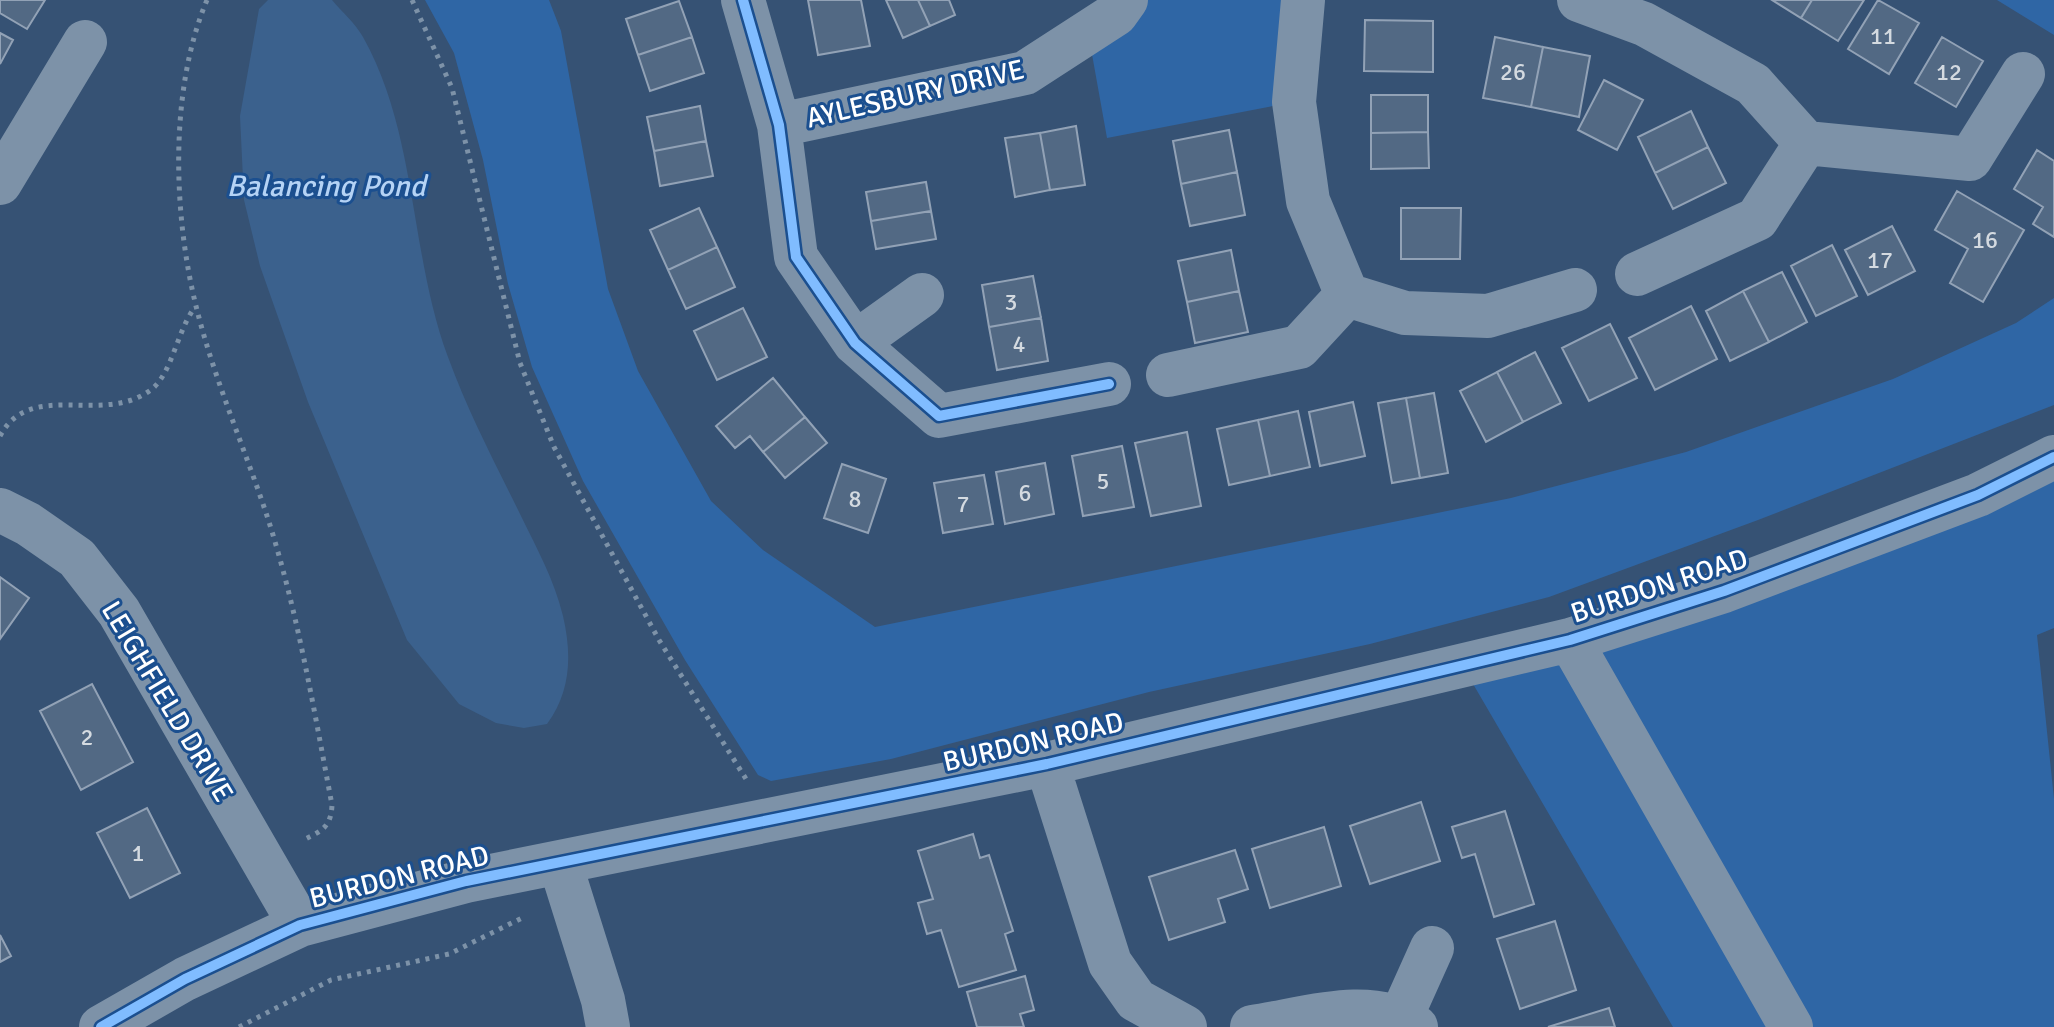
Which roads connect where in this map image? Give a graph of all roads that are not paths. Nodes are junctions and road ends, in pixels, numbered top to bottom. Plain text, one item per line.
1 (743, 0) edge
2 (1126, 0) edge
3 (1303, 0) edge
4 (1579, 0) edge
5 (85, 42) dead end
6 (2023, 74) dead end
7 (779, 125) junction
8 (1806, 143) junction
9 (0, 183) edge
10 (1637, 274) dead end
11 (1575, 290) dead end
12 (922, 295) dead end
13 (1347, 295) junction
14 (855, 343) junction
15 (1168, 375) dead end
16 (1109, 384) dead end
17 (2054, 457) edge
18 (0, 510) edge
19 (1570, 640) junction
20 (1047, 764) junction
21 (565, 879) junction
22 (300, 925) junction
23 (1432, 948) dead end
24 (1408, 1022) edge
25 (101, 1027) edge
26 (608, 1027) edge
27 (1185, 1027) edge
28 (1252, 1027) edge
29 (1791, 1027) edge

1 - 7 street
2 - 7 street, AYLESBURY DRIVE
3 - 13 street
4 - 8 street
5 - 9 street
6 - 8 street
7 - 14 street
8 - 10 street
11 - 13 street
12 - 14 street
13 - 15 street
14 - 16 street
17 - 19 street, BURDON ROAD
18 - 22 street, LEIGHFIELD DRIVE
19 - 20 street, BURDON ROAD
19 - 29 street
20 - 21 street, BURDON ROAD
20 - 27 street
21 - 22 street, BURDON ROAD
21 - 26 street
22 - 25 street, BURDON ROAD
23 - 24 street
24 - 28 street

